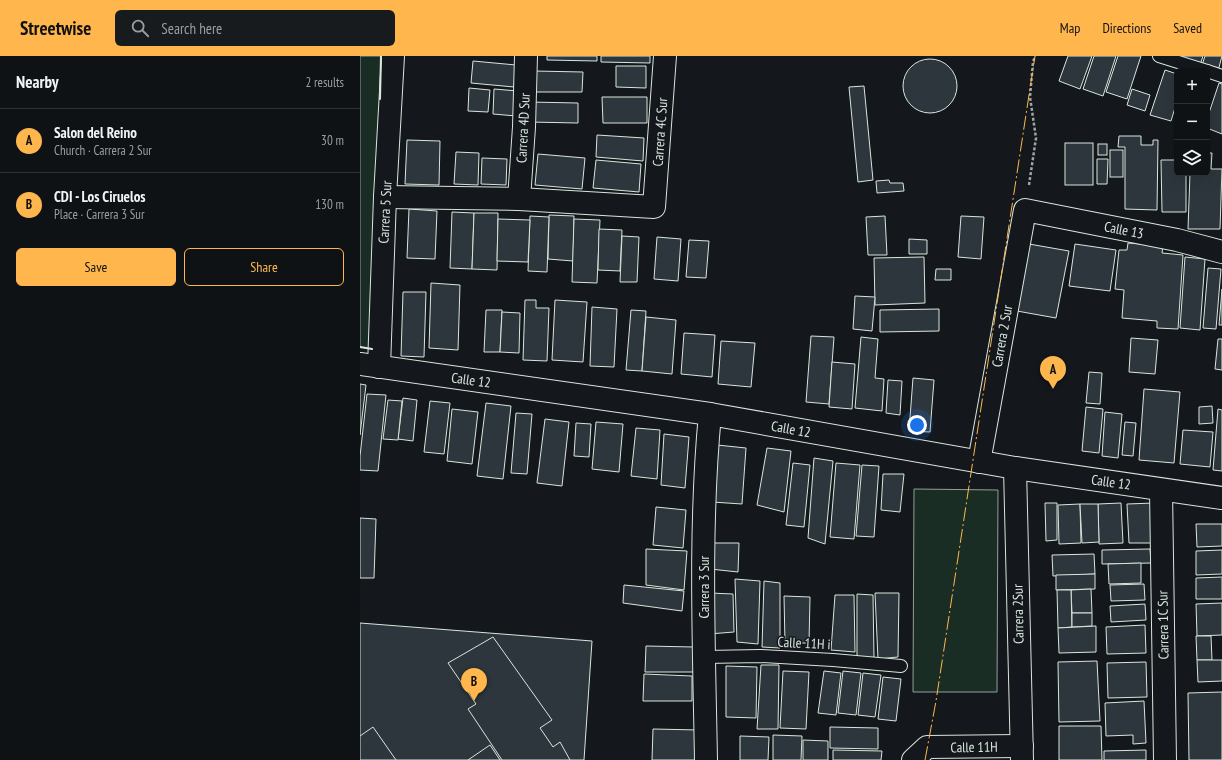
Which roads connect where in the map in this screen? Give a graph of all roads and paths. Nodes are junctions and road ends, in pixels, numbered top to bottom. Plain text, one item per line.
1 (393, 56) edge
2 (526, 56) edge
3 (665, 56) edge
4 (1035, 56) edge
5 (1159, 56) edge
6 (1197, 68) edge
7 (1210, 72) edge
8 (1222, 76) edge
9 (385, 197) junction
10 (519, 199) junction
11 (1025, 210) junction
12 (1222, 252) edge
13 (369, 366) edge
14 (710, 414) junction
15 (979, 462) junction
16 (1014, 468) junction
17 (1161, 490) junction
18 (1222, 498) edge
19 (704, 658) junction
20 (901, 666) dead end
21 (1022, 753) edge
22 (920, 754) edge
23 (706, 760) edge
24 (1165, 760) edge

1 - 9 street, Carrera 5 Sur
2 - 10 street, Carrera 4D Sur
3 - 10 street, Carrera 4C Sur
4 - 11 path
5 - 6 lane
7 - 8 lane
9 - 10 street
9 - 13 street, Carrera 5 Sur
11 - 12 street, Calle 13
11 - 15 street, Carrera 2 Sur
13 - 14 street, Calle 12
14 - 15 street, Calle 12
14 - 19 street, Carrera 3 Sur
15 - 16 street, Calle 12
16 - 17 street, Calle 12
16 - 21 street, Carrera 2Sur
17 - 18 street, Calle 12
17 - 24 street, Carrera 1C Sur
19 - 20 lane, Calle 11H i
19 - 23 street, Carrera 3 Sur
21 - 22 street, Calle 11H

